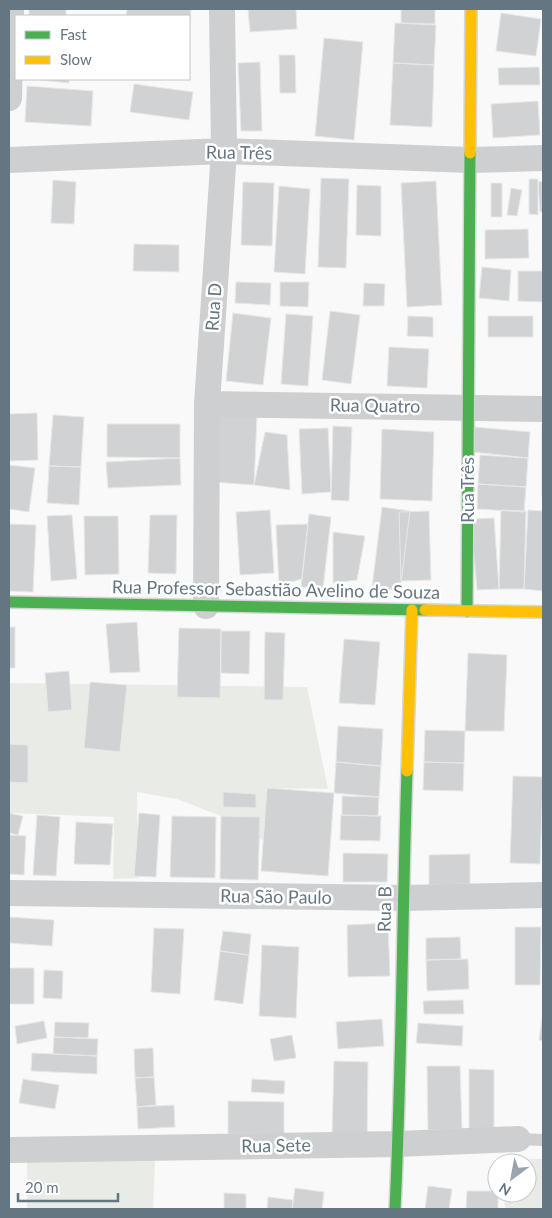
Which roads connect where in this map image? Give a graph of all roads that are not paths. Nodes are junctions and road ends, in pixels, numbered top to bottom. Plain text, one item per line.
1 (10, 9) edge
2 (222, 9) edge
3 (471, 9) edge
4 (9, 98) edge
5 (224, 151) junction
6 (543, 158) edge
7 (9, 160) edge
8 (470, 160) junction
9 (207, 404) junction
10 (469, 408) junction
11 (543, 409) edge
12 (9, 602) edge
13 (206, 606) junction
14 (412, 610) junction
15 (467, 611) junction
16 (543, 612) edge
17 (9, 893) edge
18 (543, 895) edge
19 (403, 898) junction
20 (518, 1139) joint
21 (543, 1140) edge
22 (398, 1144) junction
23 (9, 1150) edge
24 (395, 1209) edge

1 - 4 street
2 - 5 street, Rua D
3 - 8 street, Rua Três
5 - 7 street, Rua Três
5 - 8 street, Rua Três
5 - 9 street, Rua D
6 - 8 street, Rua Três
8 - 10 street, Rua Três
9 - 10 street, Rua Quatro
9 - 13 street, Rua D
10 - 11 street, Rua Quatro
10 - 15 street, Rua Três
12 - 13 street, Rua Professor Sebastião Avelino de Souza
13 - 14 street, Rua Professor Sebastião Avelino de Souza
14 - 15 street, Rua Professor Sebastião Avelino de Souza
14 - 19 street, Rua B
15 - 16 street, Rua Professor Sebastião Avelino de Souza
17 - 19 street, Rua São Paulo
18 - 19 street, Rua São Paulo
19 - 22 street, Rua B
20 - 21 lane, Rua Sete
20 - 22 street, Rua Sete
22 - 23 street, Rua Sete
22 - 24 street, Rua B

